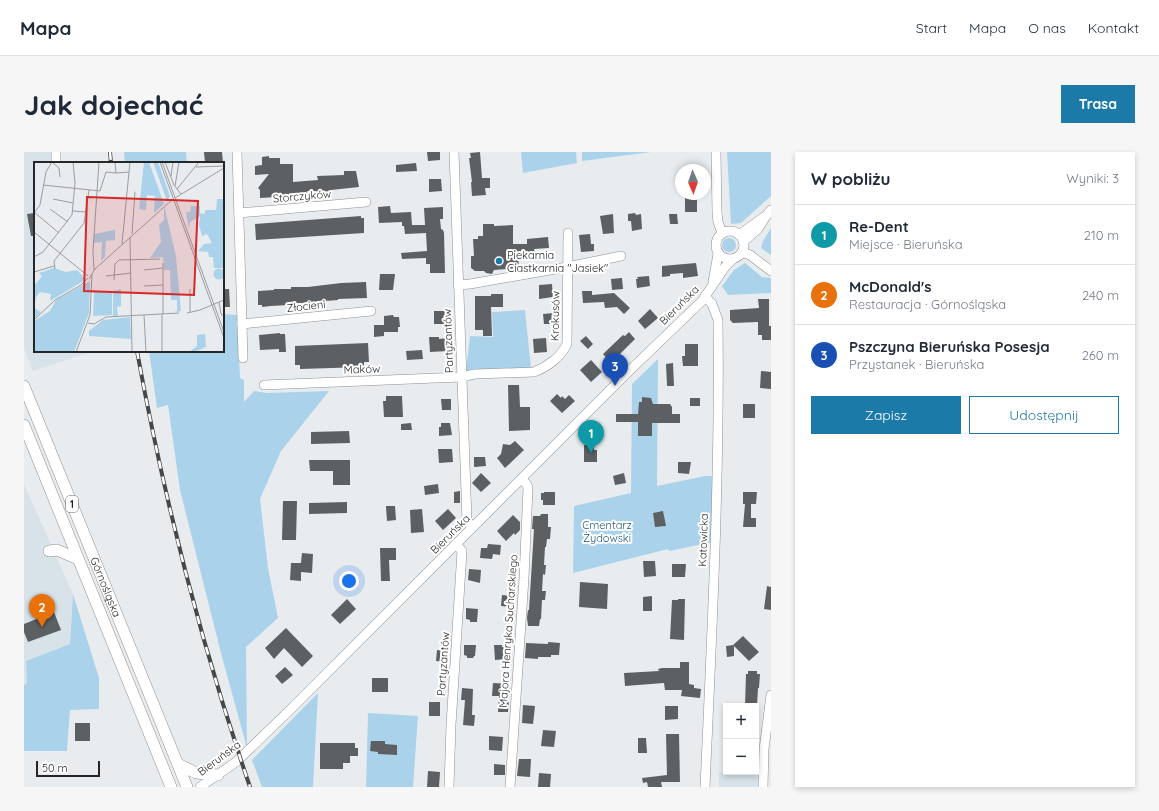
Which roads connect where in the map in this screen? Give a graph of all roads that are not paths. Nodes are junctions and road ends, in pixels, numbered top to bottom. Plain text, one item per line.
1 (237, 152) edge
2 (454, 152) edge
3 (716, 152) edge
4 (366, 202) dead end
5 (239, 213) junction
6 (768, 213) edge
7 (568, 233) dead end
8 (722, 233) junction
9 (742, 243) junction
10 (718, 254) junction
11 (621, 256) dead end
12 (733, 259) junction
13 (567, 267) junction
14 (771, 271) edge
15 (458, 285) junction
16 (708, 293) junction
17 (371, 311) dead end
18 (242, 324) junction
19 (243, 358) dead end
20 (461, 377) junction
21 (264, 385) dead end
22 (24, 386) edge
23 (24, 425) edge
24 (27, 442) edge
25 (522, 479) junction
26 (473, 527) junction
27 (456, 544) junction
28 (49, 551) dead end
29 (78, 559) junction
30 (771, 695) edge
31 (178, 764) junction
32 (218, 774) junction
33 (171, 787) edge
34 (187, 787) edge
35 (200, 787) edge
36 (449, 787) edge
37 (510, 787) edge
38 (705, 787) edge
39 (763, 787) edge

1 - 5 street
2 - 15 street, Partyzantów
3 - 8 street
4 - 5 street, Storczyków
5 - 18 street
6 - 9 street
7 - 13 street, Krokusów
8 - 9 street
8 - 10 street
9 - 12 street
9 - 14 street
10 - 12 street
10 - 16 street, Bieruńska
11 - 13 street
12 - 16 street, Bieruńska
13 - 15 street
13 - 20 street, Krokusów
15 - 20 street, Partyzantów
16 - 25 street, Bieruńska
16 - 38 street, Katowicka
17 - 18 street, Złocieni
18 - 19 street
20 - 21 street, Maków
20 - 26 street, Partyzantów
22 - 31 main road, Górnośląska / 1
23 - 24 main road, Górnośląska / 1
24 - 29 main road, Górnośląska / 1
25 - 26 street, Bieruńska
25 - 37 street, Majora Henryka Sucharskiego
26 - 27 street, Bieruńska
27 - 32 street, Bieruńska
27 - 36 street, Partyzantów
28 - 29 main road
29 - 33 main road, Górnośląska / 1
30 - 39 street
31 - 32 main road
31 - 34 main road, Górnośląska / 1
32 - 35 street, Bieruńska

